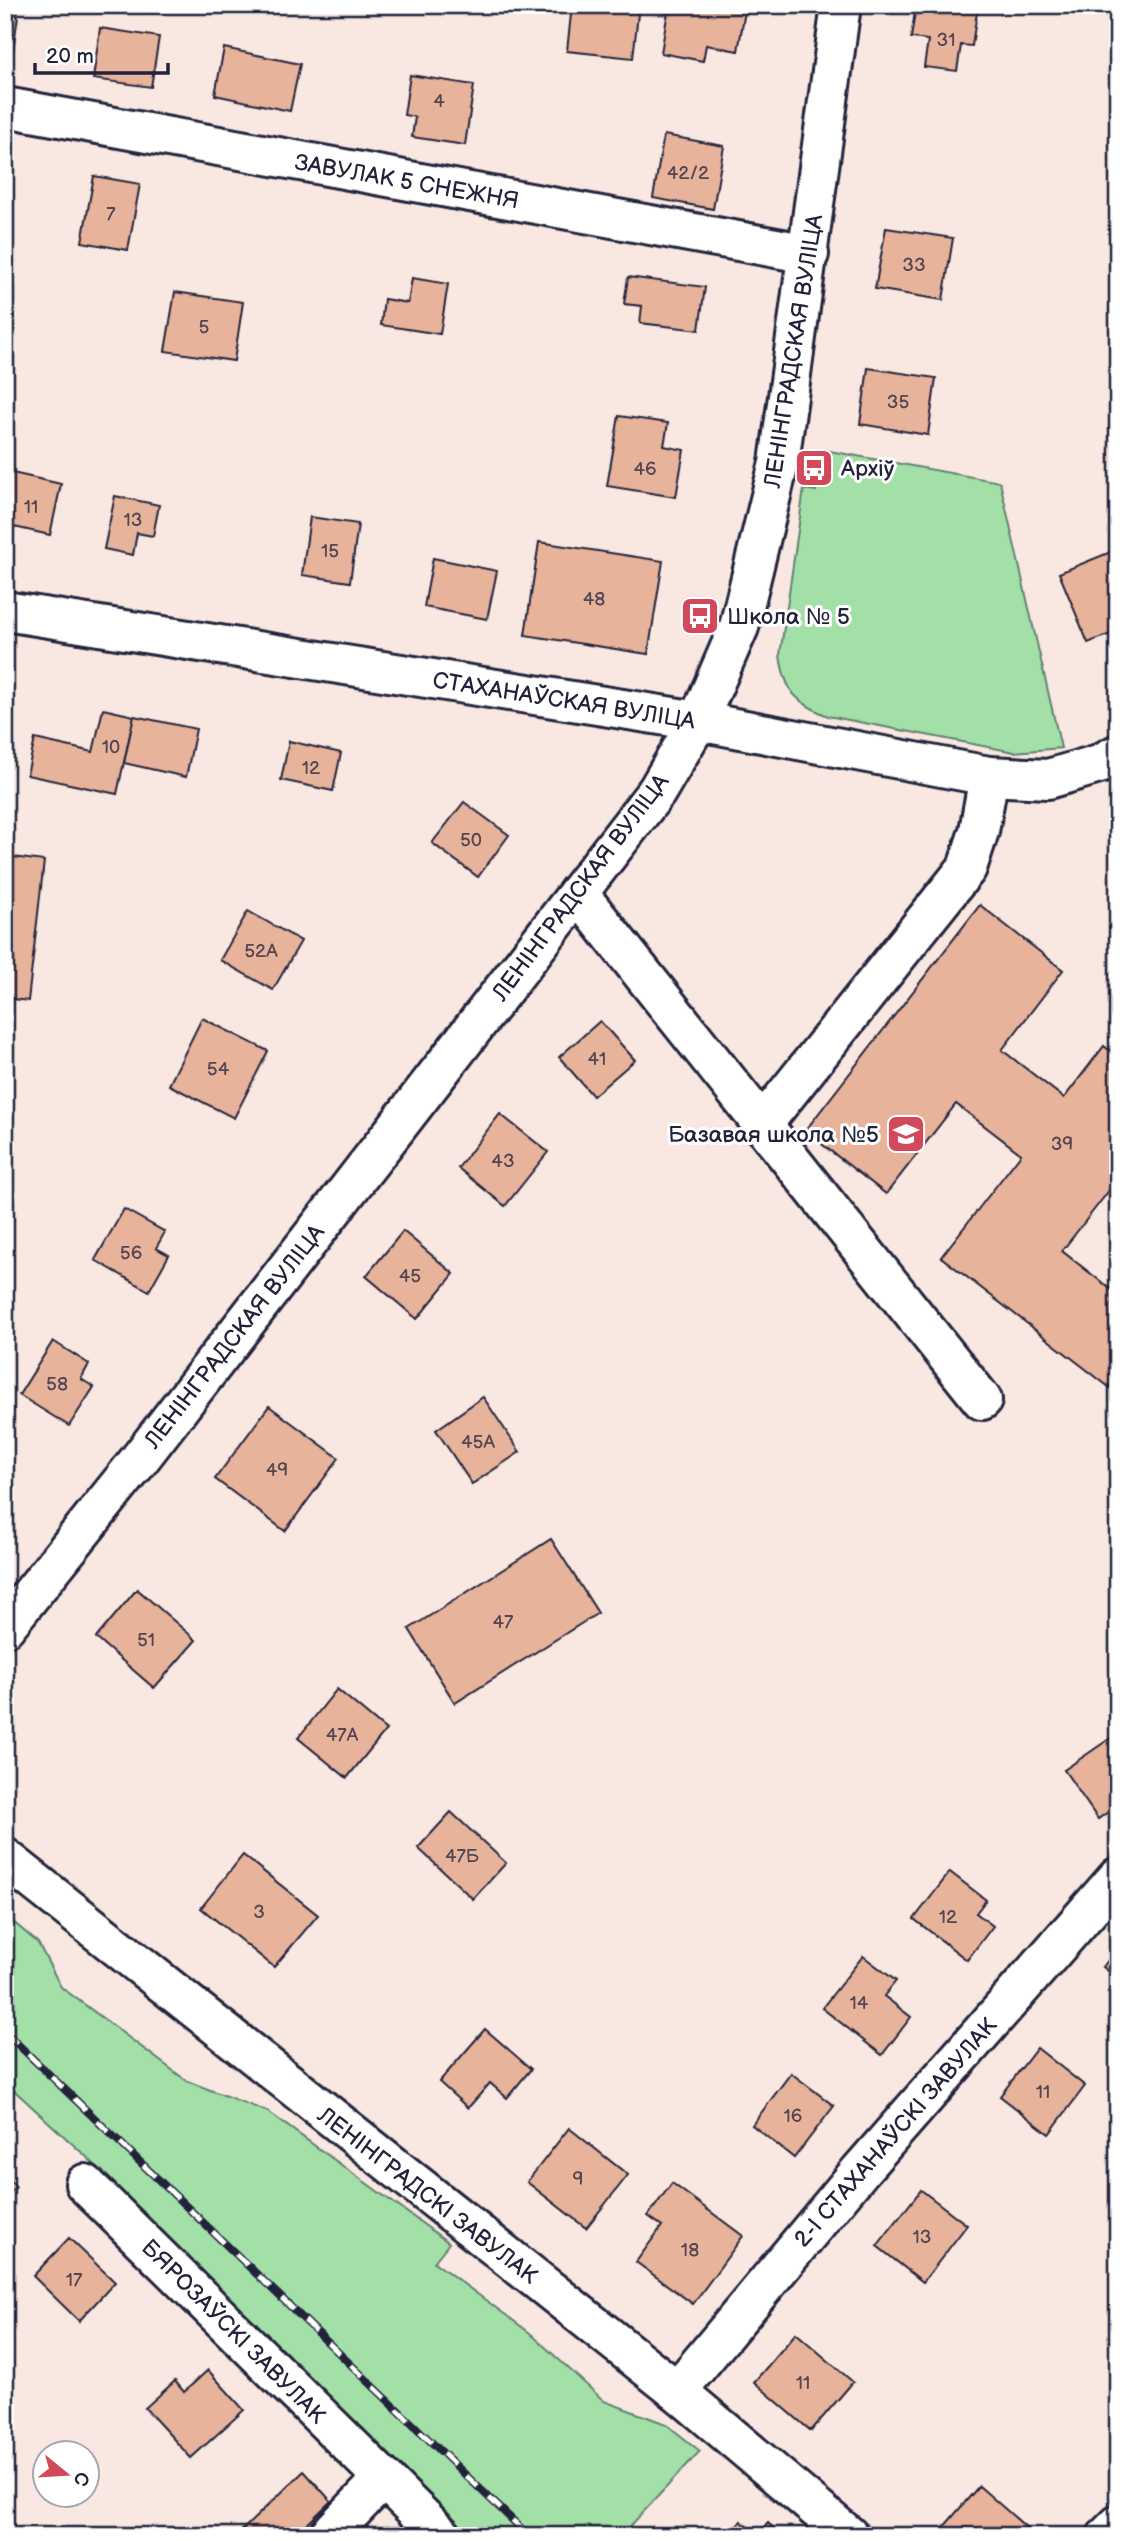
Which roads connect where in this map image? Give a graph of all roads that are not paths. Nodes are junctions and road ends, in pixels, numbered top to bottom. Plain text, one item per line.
1 (841, 5) edge
2 (5, 107) edge
3 (809, 254) junction
4 (5, 611) edge
5 (698, 721) junction
6 (1118, 754) edge
7 (989, 776) junction
8 (578, 892) junction
9 (762, 1125) junction
10 (982, 1399) dead end
11 (5, 1627) edge
12 (5, 1857) edge
13 (1118, 1877) edge
14 (85, 2184) dead end
15 (677, 2391) junction
16 (384, 2479) junction
17 (1118, 2525) edge
18 (328, 2536) edge
19 (442, 2536) edge
20 (849, 2536) edge
21 (1107, 2536) edge

1 - 3 street, ЛЕНІНГРАДСКАЯ ВУЛІЦА
2 - 3 street, ЗАВУЛАК 5 СНЕЖНЯ
3 - 5 street, ЛЕНІНГРАДСКАЯ ВУЛІЦА
4 - 5 street, СТАХАНАЎСКАЯ ВУЛІЦА
5 - 7 street, СТАХАНАЎСКАЯ ВУЛІЦА
5 - 8 street, ЛЕНІНГРАДСКАЯ ВУЛІЦА
6 - 7 street, СТАХАНАЎСКАЯ ВУЛІЦА
7 - 9 street
8 - 9 street
8 - 11 street, ЛЕНІНГРАДСКАЯ ВУЛІЦА
9 - 10 street
12 - 15 street, ЛЕНІНГРАДСКІ ЗАВУЛАК
13 - 15 street, 2-І СТАХАНАЎСКІ ЗАВУЛАК
14 - 16 street, БЯРОЗАЎСКІ ЗАВУЛАК
15 - 20 street, ЛЕНІНГРАДСКІ ЗАВУЛАК
16 - 18 street
16 - 19 street, БЯРОЗАЎСКІ ЗАВУЛАК
17 - 21 street

